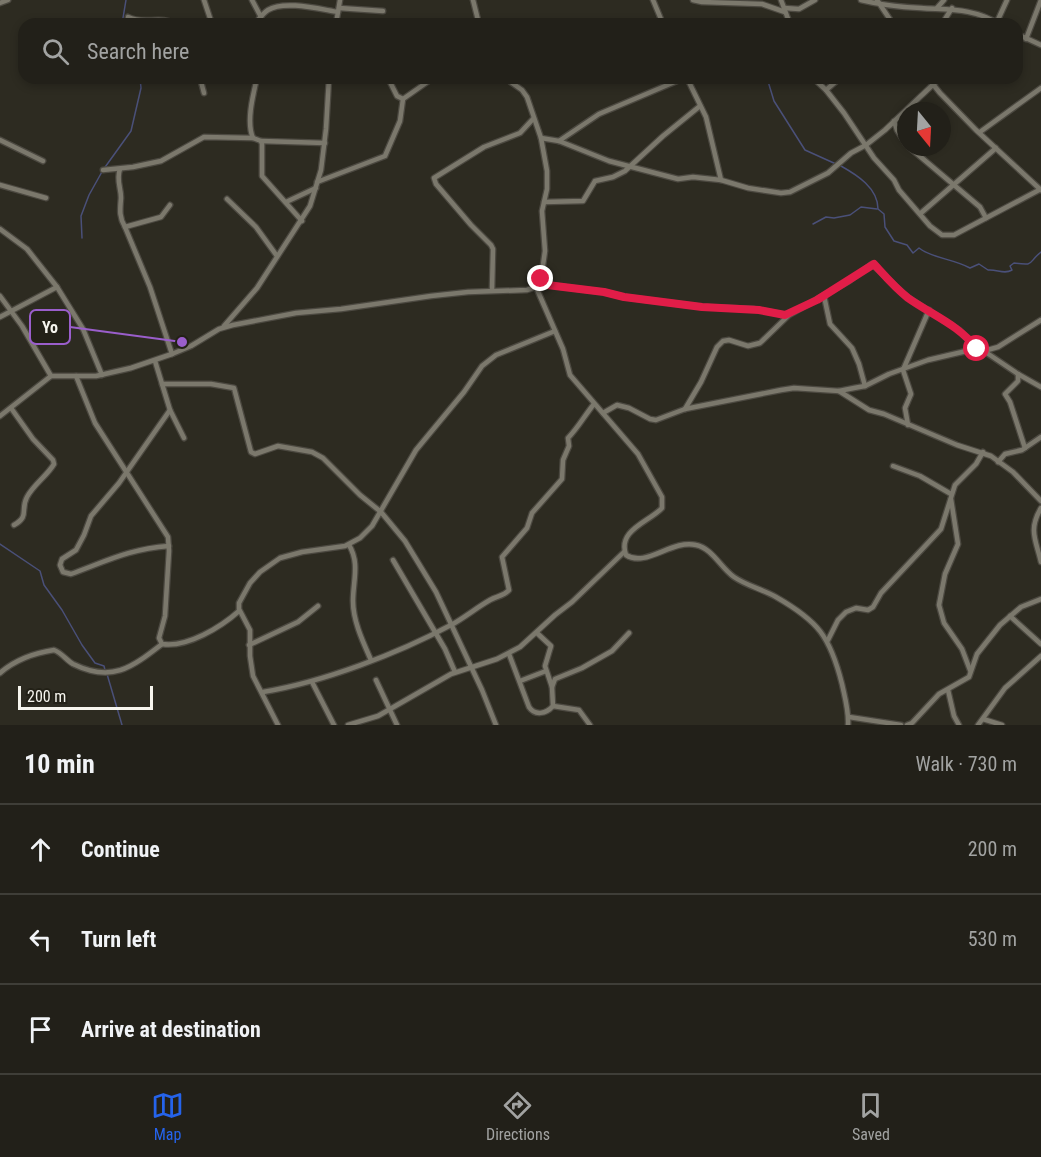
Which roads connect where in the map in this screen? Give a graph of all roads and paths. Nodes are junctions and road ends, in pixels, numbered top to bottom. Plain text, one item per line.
1 (8, 0) edge
2 (204, 0) edge
3 (252, 0) edge
4 (340, 0) edge
5 (473, 0) edge
6 (653, 0) edge
7 (693, 0) edge
8 (781, 0) edge
9 (815, 0) edge
10 (861, 0) edge
11 (944, 0) edge
12 (1007, 0) edge
13 (1041, 0) edge
14 (878, 2) edge
15 (0, 3) edge
16 (937, 8) junction
17 (952, 8) junction
18 (338, 10) junction
19 (784, 10) junction
20 (383, 11) dead end
21 (128, 17) dead end
22 (261, 17) joint
23 (132, 18) edge
24 (210, 18) edge
25 (337, 18) edge
26 (478, 18) edge
27 (660, 18) edge
28 (787, 18) edge
29 (889, 18) edge
30 (946, 18) edge
31 (986, 18) edge
32 (1000, 18) edge
33 (1023, 37) edge
34 (1026, 39) junction
35 (1041, 45) edge
36 (202, 84) edge
37 (256, 84) edge
38 (329, 84) edge
39 (391, 84) edge
40 (424, 84) edge
41 (514, 84) edge
42 (672, 84) edge
43 (689, 84) edge
44 (820, 84) edge
45 (833, 84) edge
46 (933, 85) joint
47 (1041, 88) edge
48 (826, 90) junction
49 (204, 93) dead end
50 (403, 99) junction
51 (700, 106) junction
52 (533, 119) junction
53 (894, 121) junction
54 (897, 130) edge
55 (980, 132) junction
56 (253, 138) junction
57 (541, 138) junction
58 (0, 140) edge
59 (261, 141) junction
60 (559, 141) junction
61 (325, 143) junction
62 (866, 145) junction
63 (996, 148) junction
64 (920, 156) edge
65 (43, 161) dead end
66 (631, 166) junction
67 (120, 169) junction
68 (103, 170) dead end
69 (721, 180) junction
70 (953, 184) junction
71 (0, 185) edge
72 (317, 185) junction
73 (1041, 190) edge
74 (46, 198) dead end
75 (227, 199) dead end
76 (286, 202) junction
77 (544, 202) junction
78 (170, 205) dead end
79 (921, 213) junction
80 (986, 218) junction
81 (302, 221) junction
82 (125, 228) junction
83 (2, 232) edge
84 (277, 255) junction
85 (538, 286) junction
86 (57, 287) junction
87 (492, 290) junction
88 (824, 296) junction
89 (0, 297) edge
90 (929, 310) junction
91 (11, 312) junction
92 (789, 315) junction
93 (0, 317) edge
94 (1041, 320) edge
95 (222, 328) junction
96 (555, 331) junction
97 (977, 349) junction
98 (984, 351) junction
99 (172, 354) junction
100 (155, 361) junction
101 (904, 368) junction
102 (1018, 374) junction
103 (102, 375) junction
104 (51, 376) junction
105 (76, 376) junction
106 (162, 384) junction
107 (865, 386) junction
108 (1041, 387) edge
109 (839, 392) junction
110 (594, 404) junction
111 (11, 408) junction
112 (685, 409) junction
113 (170, 410) junction
114 (603, 413) junction
115 (0, 416) edge
116 (908, 425) junction
117 (1041, 437) edge
118 (184, 438) dead end
119 (1025, 448) junction
120 (983, 452) junction
121 (998, 462) junction
122 (893, 466) dead end
123 (127, 472) junction
124 (951, 495) junction
125 (1041, 501) edge
126 (1041, 508) edge
127 (381, 512) junction
128 (14, 525) dead end
129 (349, 545) junction
130 (169, 546) junction
131 (624, 552) junction
132 (393, 560) dead end
133 (1041, 562) edge
134 (1040, 601) edge
135 (318, 606) dead end
136 (240, 611) junction
137 (1010, 616) junction
138 (452, 624) junction
139 (537, 633) junction
140 (629, 633) dead end
141 (434, 634) junction
142 (828, 640) junction
143 (162, 644) junction
144 (1041, 644) edge
145 (249, 645) junction
146 (509, 654) junction
147 (1041, 656) edge
148 (371, 660) junction
149 (471, 667) junction
150 (546, 671) junction
151 (455, 672) junction
152 (0, 673) edge
153 (972, 673) junction
154 (376, 680) dead end
155 (520, 681) junction
156 (312, 682) junction
157 (552, 687) junction
158 (948, 690) junction
159 (263, 692) junction
160 (553, 706) junction
161 (390, 709) junction
162 (849, 717) junction
163 (983, 719) junction
164 (279, 725) edge
165 (334, 725) edge
166 (348, 725) edge
167 (397, 725) edge
168 (496, 725) edge
169 (590, 725) edge
170 (848, 725) edge
171 (901, 725) edge
172 (908, 725) edge
173 (959, 725) edge
174 (978, 725) edge
175 (1002, 725) edge

1 - 15 street
2 - 24 street
3 - 22 street
4 - 18 street
5 - 26 street
6 - 27 street
7 - 19 street
8 - 19 street
9 - 19 street
10 - 14 street
11 - 16 street
12 - 32 street
13 - 34 street
14 - 16 street
14 - 29 street
16 - 17 street
17 - 30 street
17 - 31 street
18 - 20 street
18 - 22 street
18 - 25 street
19 - 28 street
21 - 23 street
33 - 34 street
34 - 35 street
36 - 49 street
37 - 56 street
38 - 61 street
39 - 50 street
40 - 50 street
41 - 52 street
42 - 60 street
43 - 51 street
44 - 48 street
45 - 48 street
46 - 53 street
46 - 55 street
47 - 55 street
48 - 62 street
50 - 72 street
51 - 66 street
51 - 69 street
52 - 57 street
52 - 87 street
53 - 54 street
53 - 62 street
55 - 63 street
56 - 59 street
56 - 67 street
57 - 60 street
57 - 77 street
58 - 65 street
59 - 61 street
59 - 76 street
60 - 66 street
61 - 72 street
62 - 69 street
62 - 79 street
63 - 70 street
63 - 73 street
64 - 70 street
66 - 69 street
66 - 77 street
67 - 68 street
67 - 82 street
70 - 79 street
70 - 80 street
71 - 74 street
72 - 76 street
72 - 81 street
73 - 80 street
75 - 84 street
76 - 81 street
77 - 85 street
78 - 82 street
79 - 80 street
81 - 84 street
82 - 99 street
83 - 86 street
84 - 95 street
85 - 87 street
85 - 92 street
85 - 96 street
86 - 91 street
86 - 103 street
87 - 95 street
88 - 90 street
88 - 92 street
88 - 107 street
89 - 91 street
90 - 97 street
90 - 101 street
91 - 93 street
91 - 104 street
92 - 112 street
94 - 98 street
95 - 99 street
96 - 110 street
96 - 127 street
97 - 98 street
97 - 101 street
98 - 102 street
99 - 100 street
100 - 103 street
100 - 106 street
101 - 107 street
101 - 116 street
102 - 108 street
102 - 119 street
103 - 105 street
104 - 105 street
104 - 111 street
105 - 123 street
106 - 113 street
106 - 127 street
107 - 109 street
109 - 112 street
109 - 116 street
110 - 114 street
110 - 138 street
111 - 115 street
111 - 128 street
112 - 114 street
113 - 118 street
113 - 123 street
114 - 131 street
116 - 120 street
117 - 119 street
119 - 121 street
120 - 121 street
120 - 124 street
121 - 125 street
122 - 124 street
123 - 130 street
123 - 130 street
124 - 142 street
124 - 153 street
126 - 133 street
127 - 129 street
127 - 138 street
129 - 136 street
129 - 148 street
130 - 143 street
131 - 139 street
131 - 142 street
132 - 141 street
134 - 137 street
135 - 145 street
136 - 143 street
136 - 145 street
137 - 144 street
137 - 153 street
138 - 141 street
138 - 149 street
139 - 146 street
139 - 150 street
140 - 157 street
141 - 148 street
141 - 151 street
142 - 162 street
143 - 152 street
145 - 159 street
146 - 149 street
146 - 155 street
147 - 163 street
148 - 156 street
149 - 151 street
149 - 168 street
150 - 155 street
150 - 157 street
151 - 161 street
153 - 158 street
154 - 161 street
155 - 160 street
156 - 159 street
156 - 165 street
157 - 160 street
158 - 172 street
158 - 173 street
159 - 164 street
160 - 169 street
161 - 166 street
161 - 167 street
162 - 170 street
162 - 171 street
163 - 174 street
163 - 175 street

